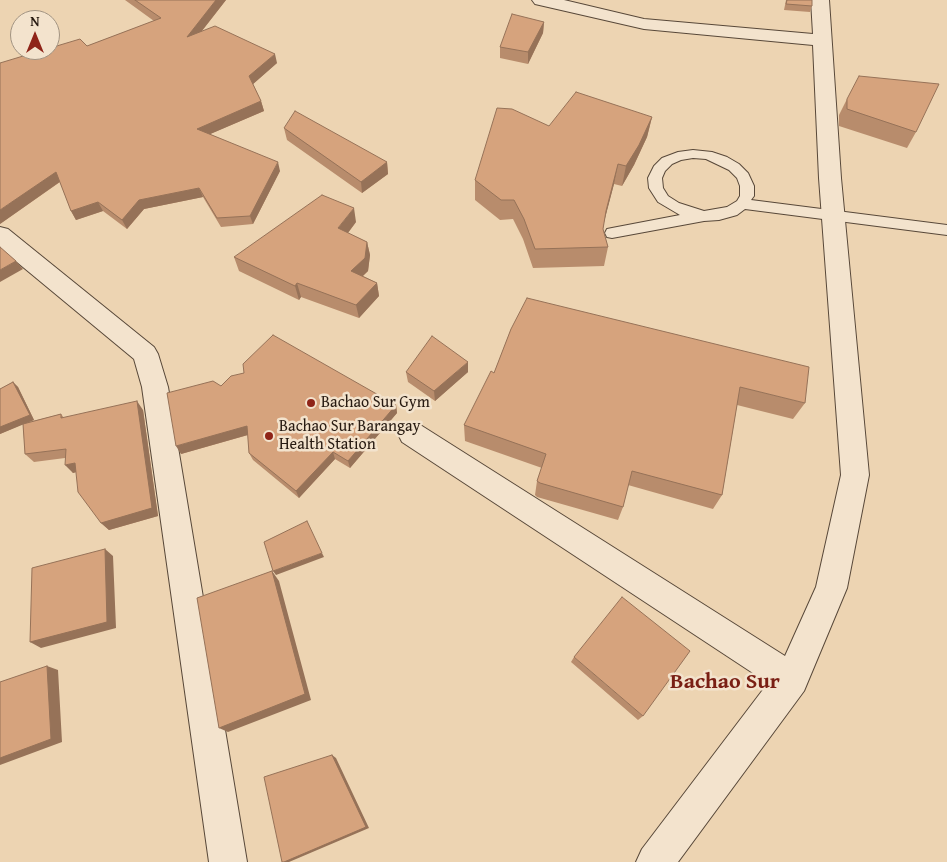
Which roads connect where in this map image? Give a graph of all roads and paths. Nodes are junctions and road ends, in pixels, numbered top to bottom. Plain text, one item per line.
1 (541, 0) edge
2 (820, 0) edge
3 (821, 40) junction
4 (742, 204) junction
5 (833, 215) junction
6 (704, 216) junction
7 (947, 230) edge
8 (612, 233) dead end
9 (0, 235) edge
10 (412, 434) dead end
11 (792, 679) junction
12 (228, 862) edge
13 (656, 862) edge

1 - 3 street
2 - 3 street
3 - 5 street
4 - 5 lane
4 - 6 lane
4 - 6 lane
5 - 7 lane
5 - 11 street
6 - 8 lane
9 - 12 street
10 - 11 street
11 - 13 street

